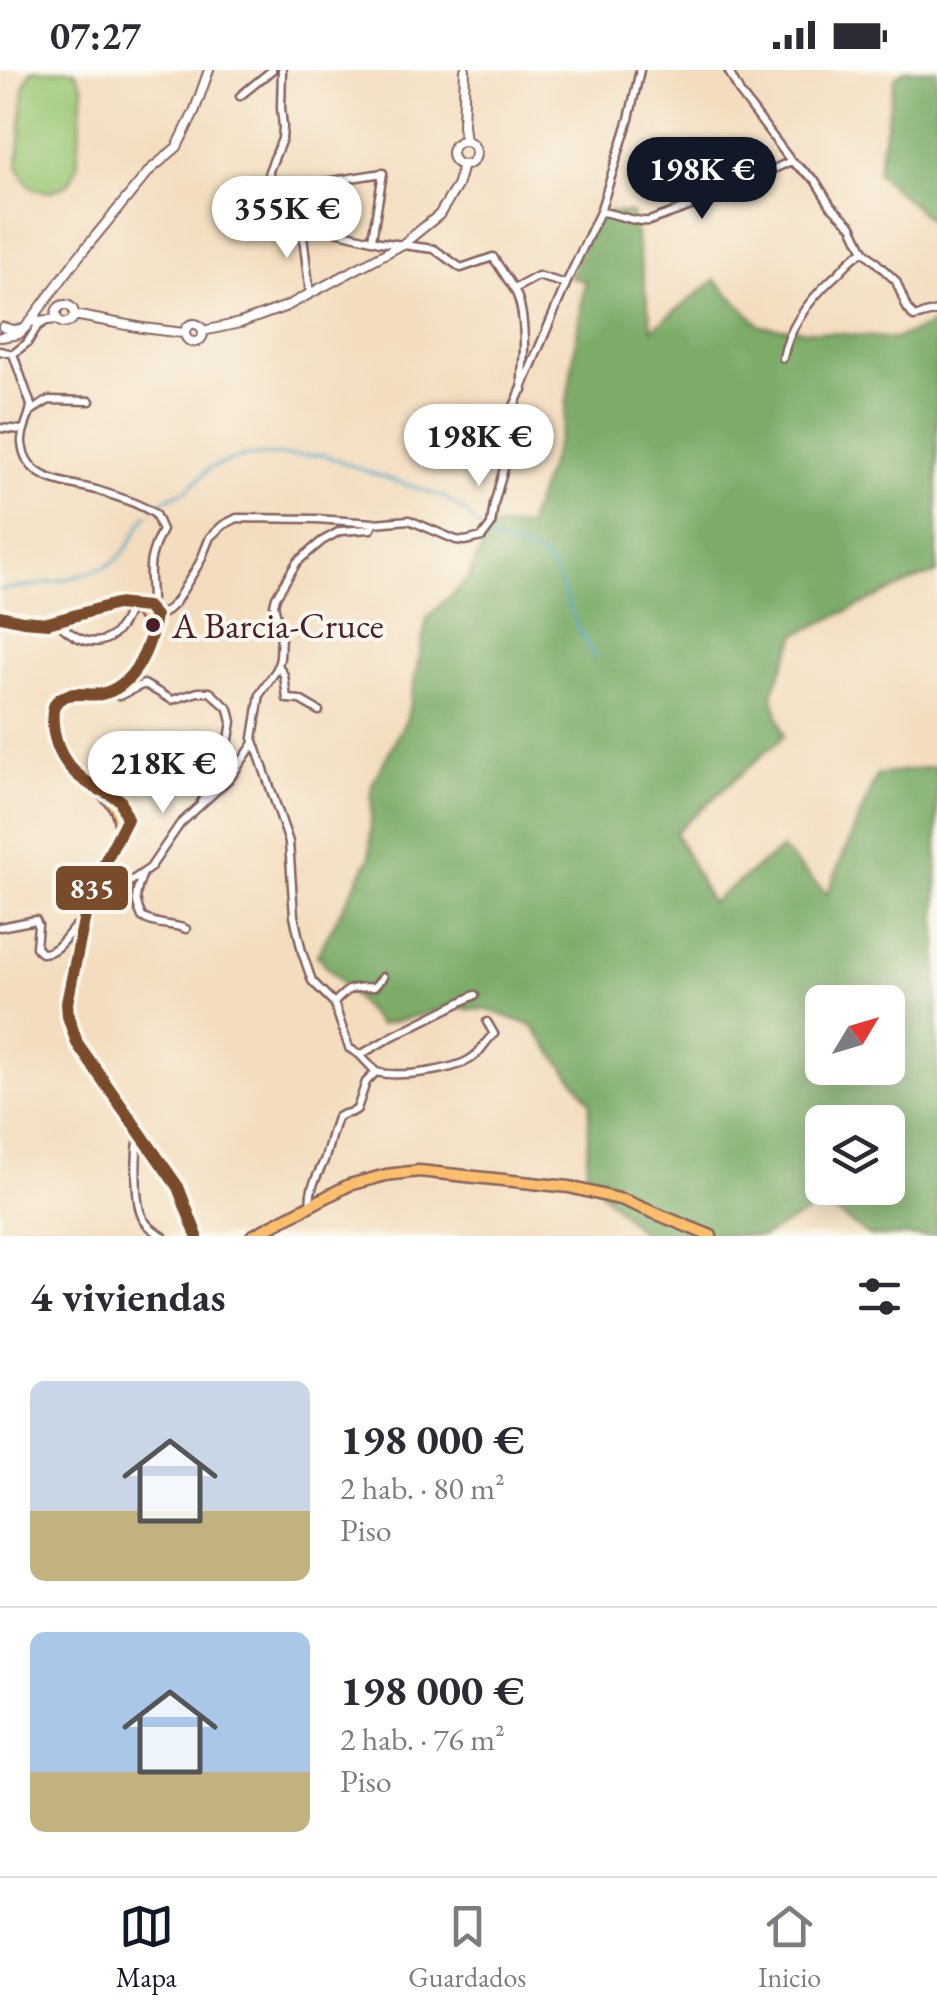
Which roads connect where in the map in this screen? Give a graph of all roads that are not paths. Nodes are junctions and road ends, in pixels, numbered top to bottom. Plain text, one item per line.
1 (210, 70) edge
2 (272, 70) edge
3 (282, 70) edge
4 (465, 70) edge
5 (640, 70) edge
6 (728, 70) edge
7 (240, 96) dead end
8 (464, 142) junction
9 (791, 161) junction
10 (463, 165) junction
11 (282, 212) junction
12 (600, 212) junction
13 (302, 228) junction
14 (372, 239) junction
15 (403, 244) junction
16 (864, 250) junction
17 (566, 284) junction
18 (514, 289) junction
19 (310, 294) junction
20 (47, 298) junction
21 (59, 306) junction
22 (937, 311) edge
23 (74, 315) junction
24 (54, 319) junction
25 (1, 325) edge
26 (28, 328) junction
27 (0, 338) edge
28 (0, 352) edge
29 (13, 354) junction
30 (783, 358) dead end
31 (523, 390) junction
32 (90, 402) dead end
33 (31, 411) junction
34 (0, 428) edge
35 (22, 430) junction
36 (374, 523) junction
37 (130, 606) junction
38 (0, 616) edge
39 (56, 622) junction
40 (278, 665) junction
41 (109, 691) junction
42 (319, 711) dead end
43 (255, 742) junction
44 (200, 804) junction
45 (143, 873) junction
46 (84, 916) junction
47 (0, 927) edge
48 (186, 929) dead end
49 (383, 977) dead end
50 (475, 995) dead end
51 (334, 1003) junction
52 (487, 1022) dead end
53 (360, 1055) junction
54 (376, 1072) junction
55 (140, 1132) junction
56 (311, 1205) junction
57 (196, 1235) edge
58 (163, 1236) edge
59 (252, 1236) edge
60 (711, 1236) edge

1 - 20 street
2 - 7 street
3 - 11 street
4 - 8 street
5 - 12 street
6 - 9 street
8 - 10 street
8 - 10 street
9 - 12 street
9 - 16 street
10 - 15 street
11 - 13 street
11 - 14 street
12 - 17 street
13 - 14 street
13 - 19 street
14 - 15 street
15 - 18 street
15 - 19 street
16 - 22 street
16 - 30 street
17 - 18 street
17 - 31 street
18 - 31 street
19 - 23 street
20 - 21 street
20 - 26 street
21 - 23 street
21 - 24 street
23 - 24 street
24 - 26 street
25 - 26 street
25 - 27 street
26 - 27 street
26 - 29 street
28 - 29 street
29 - 33 street
31 - 36 street
32 - 33 street
33 - 35 street
34 - 35 street
35 - 36 street
36 - 40 street
37 - 39 main road
37 - 39 street
37 - 41 main road
38 - 39 main road
40 - 42 street
40 - 43 street
41 - 44 street
41 - 46 main road
43 - 44 street
43 - 51 street
44 - 45 street
45 - 46 street
45 - 48 street
46 - 47 street
46 - 55 main road
49 - 51 street
50 - 53 street
51 - 53 street
52 - 54 street
53 - 54 street
54 - 56 street
55 - 57 main road
55 - 58 street
56 - 59 main road
56 - 60 main road

